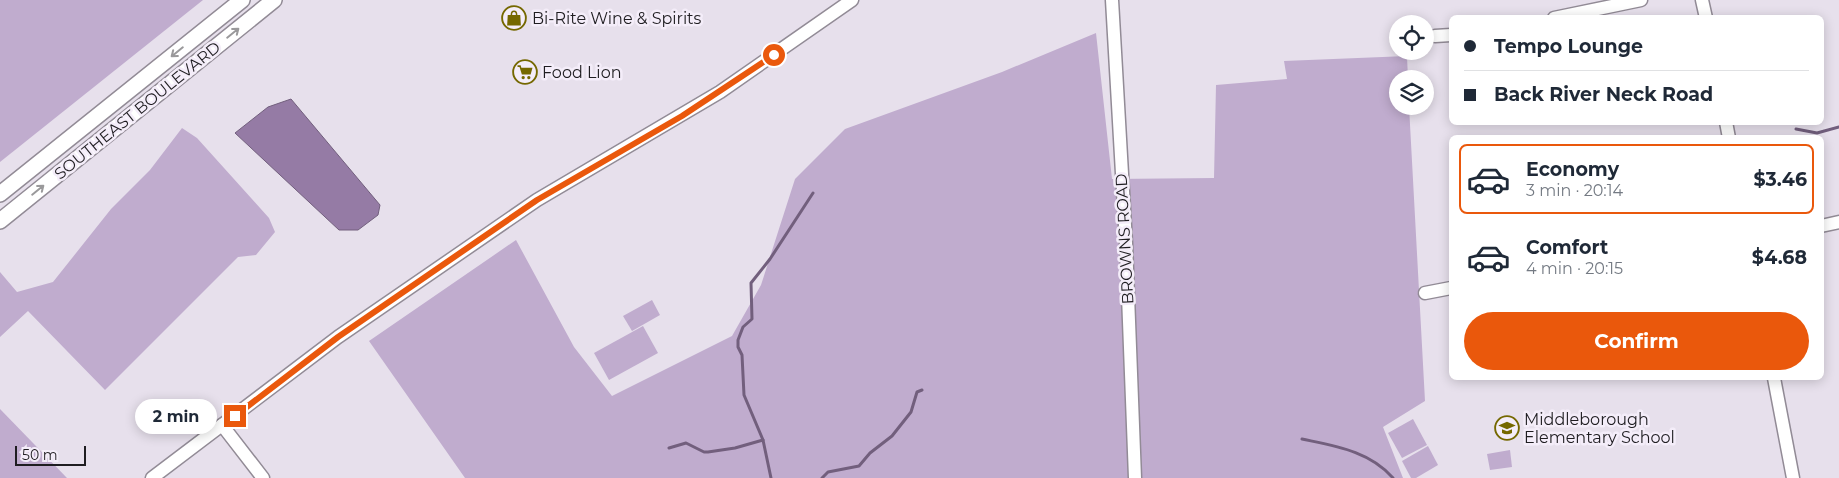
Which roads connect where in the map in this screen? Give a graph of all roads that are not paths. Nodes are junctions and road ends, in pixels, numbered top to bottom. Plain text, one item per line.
1 (242, 0) edge
2 (274, 0) edge
3 (852, 0) edge
4 (1112, 0) edge
5 (1641, 0) edge
6 (1702, 0) edge
7 (1568, 15) edge
8 (1705, 15) edge
9 (1449, 35) edge
10 (1435, 36) dead end
11 (0, 194) edge
12 (0, 221) edge
13 (1839, 222) edge
14 (1824, 225) edge
15 (1449, 288) edge
16 (1425, 293) dead end
17 (1774, 380) edge
18 (222, 425) junction
19 (152, 478) edge
20 (263, 478) edge
21 (1135, 478) edge
22 (1792, 478) edge

1 -> 11 main road, SOUTHEAST BOULEVARD
12 -> 2 main road, SOUTHEAST BOULEVARD
3 - 18 street
4 - 21 street, BROWNS ROAD
5 - 7 street
6 - 8 street
9 - 10 street
13 - 14 street
15 - 16 street
17 - 22 street
18 - 19 street
18 - 20 street

